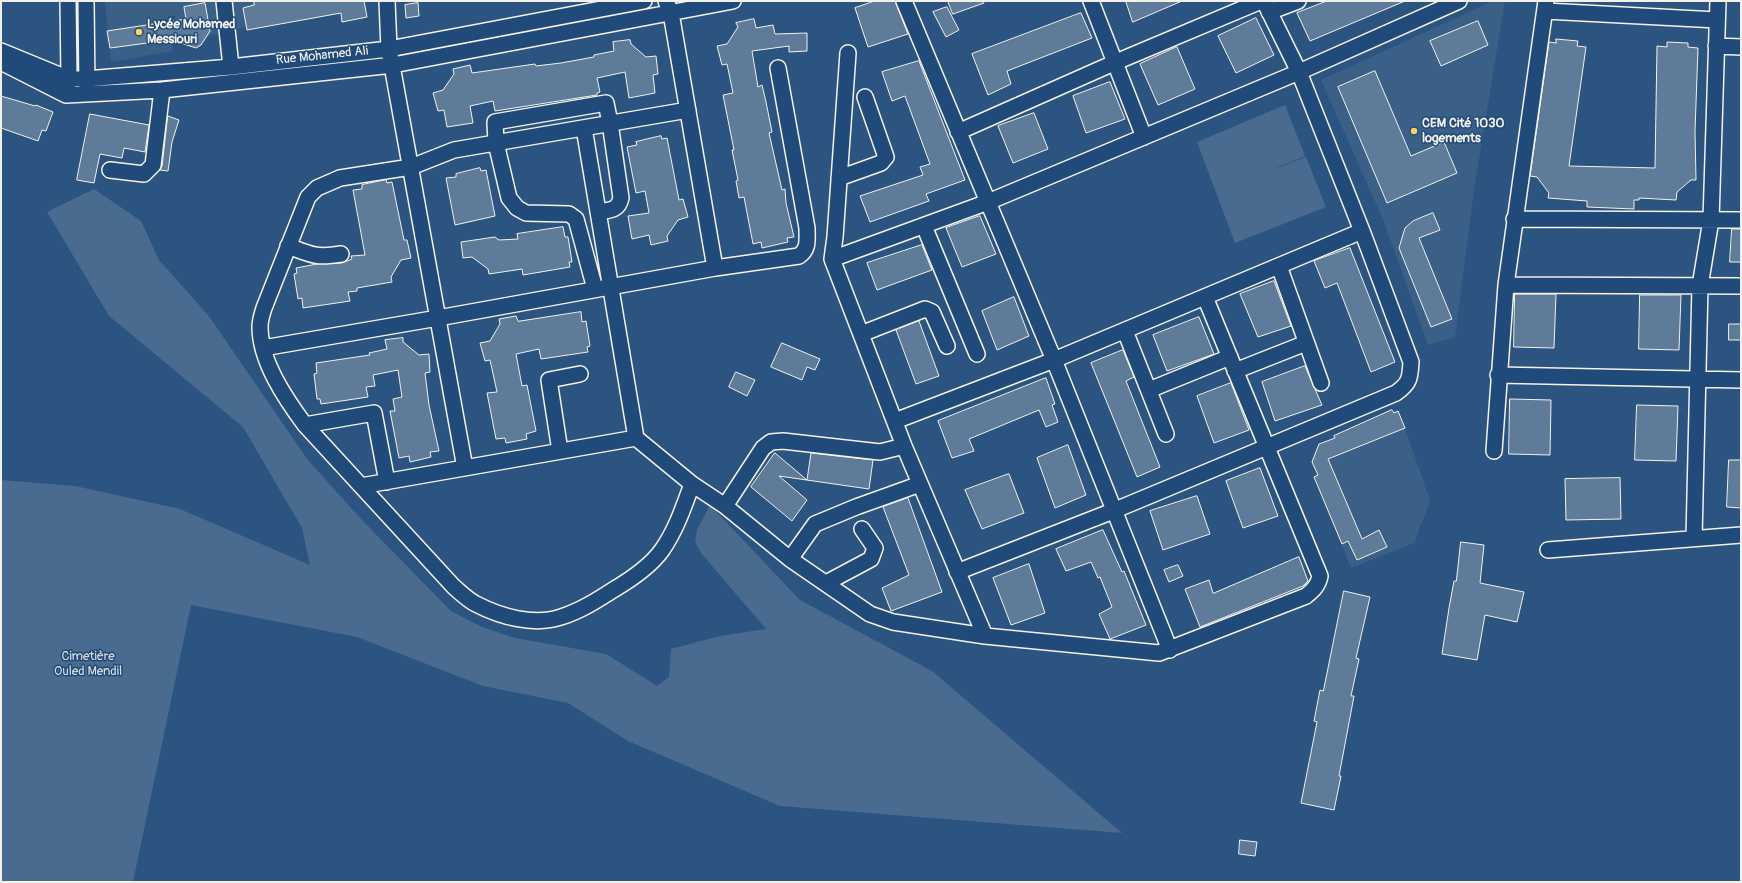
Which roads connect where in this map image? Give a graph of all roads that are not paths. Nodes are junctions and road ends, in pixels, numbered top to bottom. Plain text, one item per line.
1 (68, 1) edge
2 (86, 1) edge
3 (224, 1) edge
4 (387, 1) edge
5 (644, 1) edge
6 (733, 1) edge
7 (904, 1) edge
8 (1091, 1) edge
9 (1298, 1) edge
10 (1459, 1) edge
11 (1718, 1) edge
12 (1442, 4) edge
13 (1265, 5) edge
14 (1546, 6) edge
15 (669, 7) edge
16 (1717, 20) junction
17 (1716, 46) junction
18 (1741, 47) edge
19 (389, 49) junction
20 (1, 51) edge
21 (848, 53) dead end
22 (1, 62) edge
23 (1116, 62) junction
24 (393, 65) junction
25 (231, 67) junction
26 (778, 68) dead end
27 (1299, 72) junction
28 (69, 78) junction
29 (86, 79) junction
30 (162, 90) junction
31 (66, 95) junction
32 (88, 95) junction
33 (865, 98) dead end
34 (688, 110) junction
35 (610, 123) junction
36 (584, 128) junction
37 (958, 132) junction
38 (1144, 137) junction
39 (496, 143) junction
40 (411, 167) junction
41 (110, 170) dead end
42 (839, 178) junction
43 (988, 202) junction
44 (598, 212) junction
45 (1514, 219) junction
46 (1711, 220) junction
47 (1741, 220) edge
48 (924, 226) junction
49 (1362, 231) junction
50 (288, 246) junction
51 (342, 254) dead end
52 (832, 259) junction
53 (1279, 266) junction
54 (715, 268) junction
55 (1506, 285) junction
56 (1700, 286) junction
57 (1741, 286) edge
58 (611, 287) junction
59 (595, 289) junction
60 (1205, 297) junction
61 (438, 318) junction
62 (1125, 331) junction
63 (861, 334) junction
64 (1306, 342) junction
65 (947, 346) dead end
66 (263, 348) junction
67 (977, 354) dead end
68 (1054, 360) junction
69 (1232, 364) junction
70 (580, 374) dead end
71 (1498, 375) junction
72 (1699, 380) junction
73 (1741, 380) edge
74 (1321, 383) dead end
75 (1149, 390) junction
76 (895, 421) junction
77 (305, 425) junction
78 (1166, 434) dead end
79 (636, 438) junction
80 (904, 446) junction
81 (1266, 447) junction
82 (560, 451) junction
83 (1494, 451) dead end
84 (465, 468) junction
85 (386, 482) junction
86 (692, 484) junction
87 (920, 484) junction
88 (361, 486) junction
89 (726, 506) junction
90 (1113, 511) junction
91 (862, 529) dead end
92 (1741, 535) edge
93 (1694, 538) junction
94 (1548, 550) dead end
95 (790, 558) junction
96 (957, 572) junction
97 (826, 583) junction
98 (985, 636) junction
99 (1170, 650) junction

1 - 28 street
2 - 29 street
3 - 25 street
4 - 19 street
5 - 19 street, Rue Mohamed Ali
6 - 15 street
7 - 37 street
8 - 23 street
9 - 13 street
10 - 12 street
11 - 16 street
12 - 27 street
13 - 23 street
13 - 27 street
14 - 16 street
14 - 45 street
15 - 24 street
15 - 34 street
16 - 17 street
17 - 18 street
17 - 46 street
19 - 24 street
19 - 25 street, Rue Mohamed Ali
20 - 28 street, Rue Mohamed Ali
21 - 42 street
22 - 31 street
23 - 37 street
23 - 38 street
24 - 30 street
24 - 40 street
25 - 29 street, Rue Mohamed Ali
26 - 54 street
27 - 38 street
27 - 49 street
28 - 29 street, Rue Mohamed Ali
28 - 31 street
29 - 32 street
30 - 32 street
30 - 41 street
31 - 32 street
33 - 42 street
34 - 35 street
34 - 54 street
35 - 36 street
35 - 39 street
35 - 44 street
36 - 39 street
36 - 44 street
37 - 43 street
38 - 43 street
39 - 40 street
39 - 59 street
40 - 50 street
40 - 61 street
42 - 52 street
43 - 48 street
43 - 68 street
44 - 58 street
45 - 46 street
45 - 55 street
46 - 47 street
46 - 56 street
48 - 52 street
48 - 67 street
49 - 53 street
49 - 81 street
50 - 51 street
50 - 66 street
52 - 63 street
53 - 60 street
53 - 64 street
54 - 58 street
55 - 56 street
55 - 71 street
56 - 57 street
56 - 72 street
58 - 59 street
58 - 79 street
59 - 61 street
60 - 62 street
60 - 69 street
61 - 66 street
61 - 84 street
62 - 68 street
62 - 75 street
63 - 65 street
63 - 76 street
64 - 69 street
64 - 74 street
66 - 77 street
68 - 76 street
68 - 90 street
69 - 75 street
69 - 81 street
70 - 82 street
71 - 72 street
71 - 83 street
72 - 73 street
72 - 93 street
75 - 78 street
76 - 80 street
77 - 85 street
77 - 88 street
79 - 82 street
79 - 86 street
80 - 87 street
80 - 89 street
81 - 90 street
81 - 99 street
82 - 84 street
84 - 85 street
85 - 88 street
86 - 88 street
86 - 89 street
87 - 95 street
87 - 96 street
89 - 95 street
90 - 96 street
90 - 99 street
91 - 97 street
92 - 93 street
93 - 94 street
95 - 97 street
96 - 98 street
97 - 98 street
98 - 99 street

